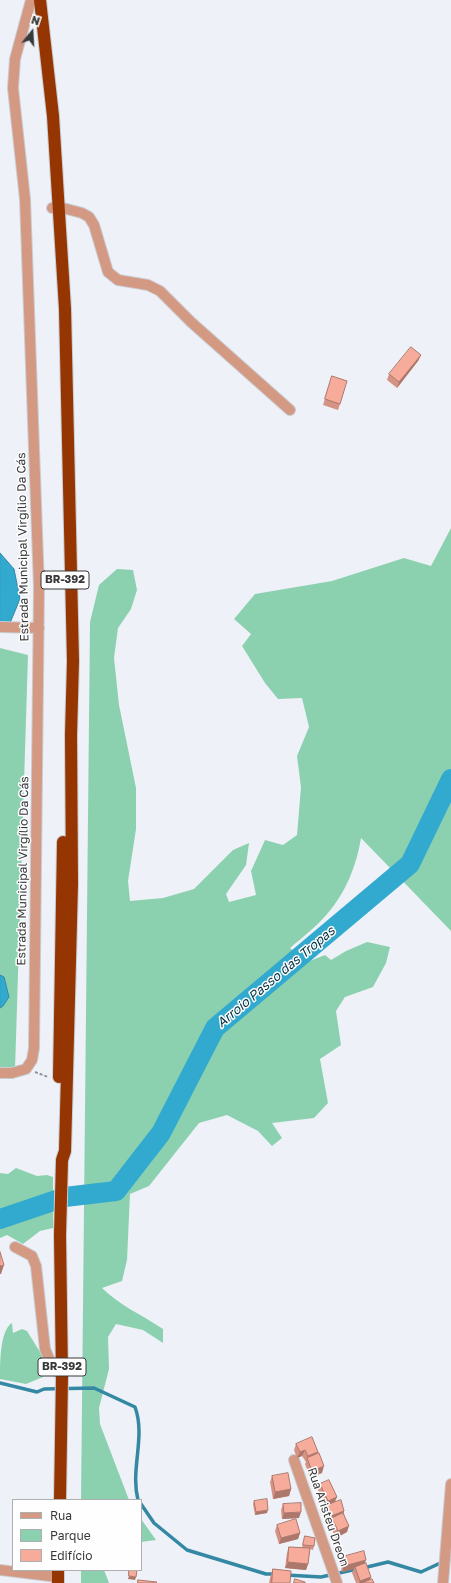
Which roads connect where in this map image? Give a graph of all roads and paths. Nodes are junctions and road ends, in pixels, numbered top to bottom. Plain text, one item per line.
1 (32, 0) edge
2 (40, 0) edge
3 (56, 207) junction
4 (290, 410) dead end
5 (0, 627) edge
6 (39, 628) junction
7 (26, 1068) junction
8 (0, 1073) edge
9 (59, 1083) junction
10 (62, 1160) junction
11 (15, 1247) dead end
12 (62, 1376) junction
13 (294, 1460) dead end
14 (451, 1484) edge
15 (60, 1499) edge
16 (0, 1570) edge
17 (58, 1577) edge
18 (337, 1583) edge
19 (443, 1583) edge

1 - 3 highway, BR-392
1 - 6 street, Estrada Municipal Virgílio Da Cás
2 - 3 highway
3 - 4 street
3 - 9 highway, BR-392
3 - 10 highway
5 - 6 street
6 - 7 street, Estrada Municipal Virgílio Da Cás
7 - 8 street
7 - 9 path
9 - 10 highway, BR-392
10 - 12 highway, BR-392
11 - 12 street
12 - 15 highway, BR-392
13 - 18 street, Rua Aristeu Dreon
14 - 19 street
16 - 17 street

